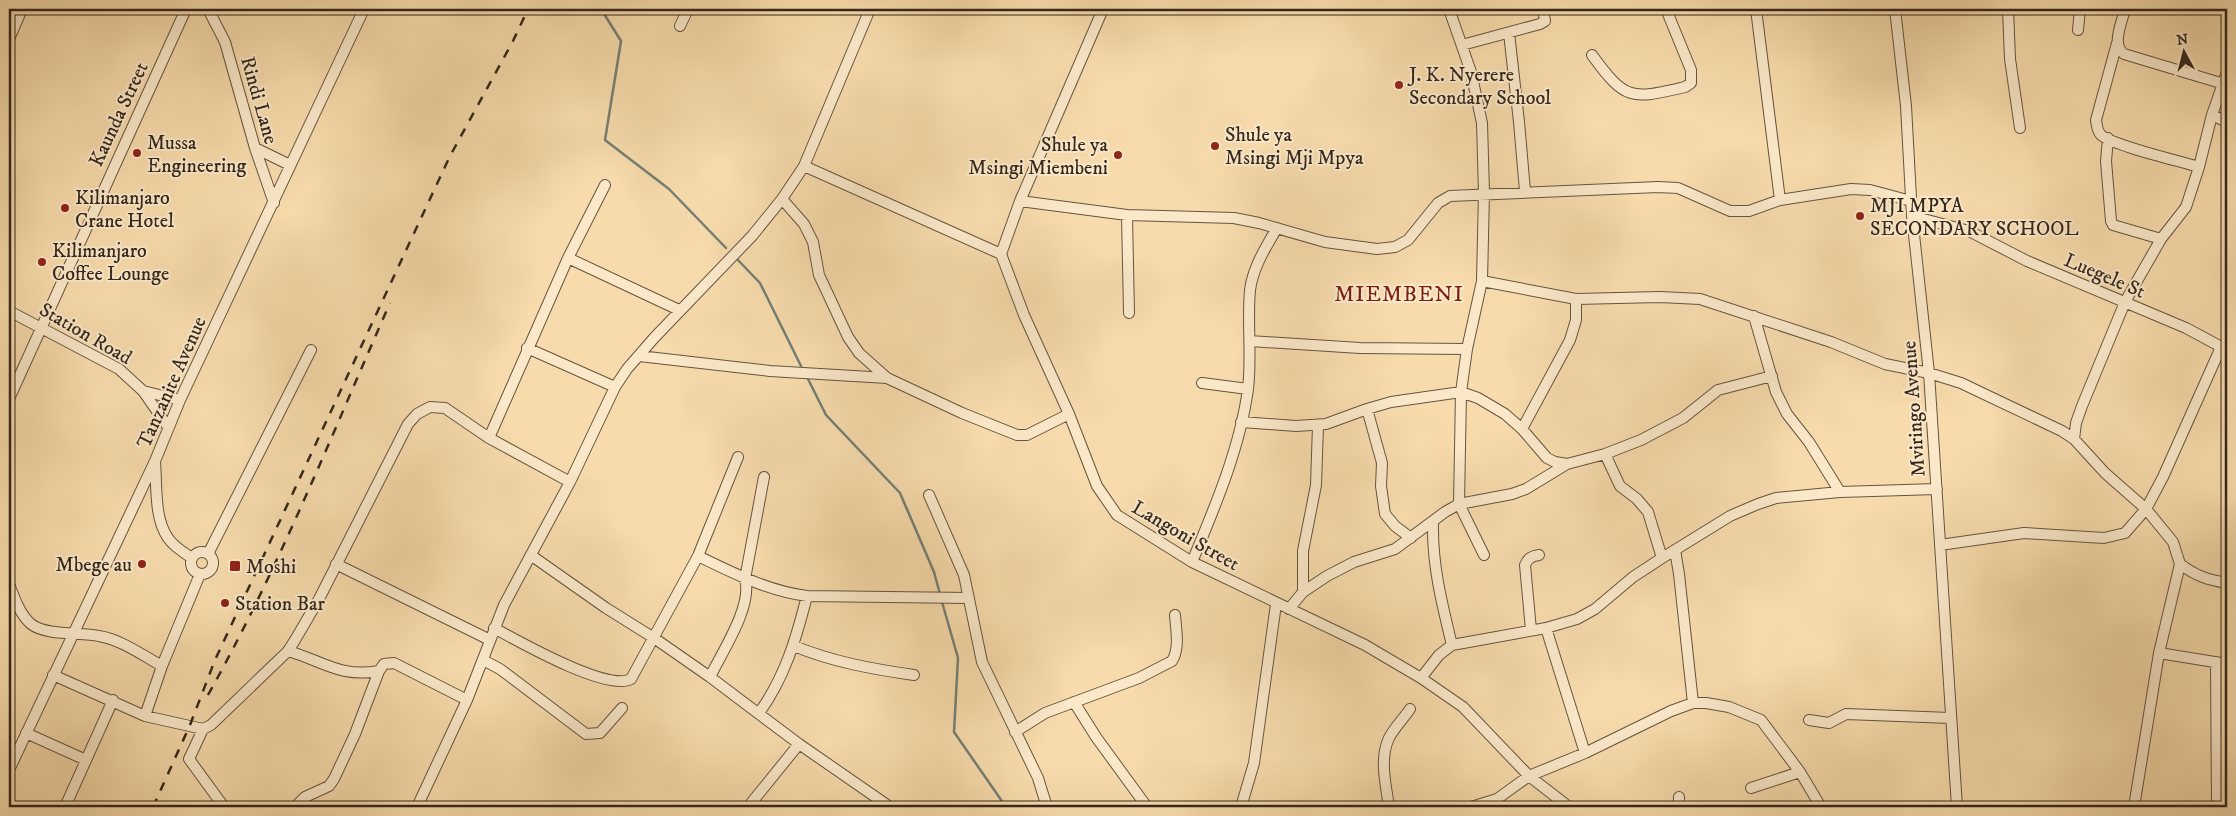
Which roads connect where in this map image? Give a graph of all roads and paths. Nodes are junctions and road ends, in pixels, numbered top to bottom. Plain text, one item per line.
1 (22, 9) edge
2 (186, 9) edge
3 (208, 9) edge
4 (364, 9) edge
5 (688, 9) edge
6 (870, 9) edge
7 (1103, 9) edge
8 (1449, 9) edge
9 (1543, 9) edge
10 (1666, 9) edge
11 (1756, 9) edge
12 (1895, 9) edge
13 (2008, 9) edge
14 (2080, 9) edge
15 (2125, 9) edge
16 (680, 26) dead end
17 (2078, 30) dead end
18 (1509, 32) junction
19 (9, 39) edge
20 (2117, 43) junction
21 (1462, 45) junction
22 (1592, 55) dead end
23 (2227, 72) edge
24 (2224, 84) junction
25 (2212, 115) junction
26 (2227, 122) edge
27 (2020, 128) dead end
28 (2108, 138) junction
29 (255, 148) junction
30 (290, 165) junction
31 (804, 166) junction
32 (2200, 167) junction
33 (605, 185) dead end
34 (1525, 191) junction
35 (1484, 193) junction
36 (782, 199) junction
37 (1780, 200) junction
38 (1020, 201) junction
39 (1911, 201) junction
40 (274, 203) junction
41 (1127, 215) junction
42 (1912, 216) junction
43 (1277, 228) junction
44 (2161, 239) junction
45 (2227, 241) edge
46 (2227, 247) edge
47 (1001, 254) junction
48 (568, 258) junction
49 (1482, 281) junction
50 (1576, 299) junction
51 (2125, 302) junction
52 (679, 310) junction
53 (9, 311) edge
54 (1129, 313) dead end
55 (1754, 316) junction
56 (40, 326) junction
57 (1250, 341) junction
58 (527, 348) junction
59 (1467, 349) junction
60 (2224, 349) edge
61 (310, 350) dead end
62 (638, 356) junction
63 (1929, 373) junction
64 (1772, 376) junction
65 (887, 378) junction
66 (1202, 383) dead end
67 (615, 388) junction
68 (1248, 389) junction
69 (143, 391) junction
70 (1460, 392) junction
71 (9, 399) edge
72 (180, 400) junction
73 (1367, 409) junction
74 (1069, 414) junction
75 (1241, 422) junction
76 (1318, 425) junction
77 (168, 427) junction
78 (1522, 429) junction
79 (489, 438) junction
80 (2074, 439) junction
81 (1605, 454) junction
82 (738, 457) dead end
83 (155, 461) junction
84 (1567, 464) junction
85 (764, 477) dead end
86 (570, 482) junction
87 (1937, 489) junction
88 (1840, 492) junction
89 (929, 495) dead end
90 (1459, 504) junction
91 (2146, 509) junction
92 (1433, 523) junction
93 (1411, 538) junction
94 (1940, 545) junction
95 (1675, 550) junction
96 (208, 554) junction
97 (1484, 555) dead end
98 (1539, 555) dead end
99 (532, 556) junction
100 (698, 556) junction
101 (192, 558) junction
102 (1662, 558) junction
103 (1192, 562) junction
104 (336, 564) junction
105 (2180, 564) junction
106 (200, 574) junction
107 (745, 579) junction
108 (2227, 583) edge
109 (9, 584) edge
110 (1303, 592) junction
111 (807, 596) junction
112 (969, 598) junction
113 (1276, 604) junction
114 (1289, 609) junction
115 (1175, 615) dead end
116 (494, 628) junction
117 (1546, 628) junction
118 (1531, 630) junction
119 (72, 633) junction
120 (654, 638) junction
121 (490, 640) junction
122 (1452, 645) junction
123 (794, 646) junction
124 (288, 651) junction
125 (2158, 653) junction
126 (483, 660) junction
127 (2222, 664) edge
128 (162, 666) junction
129 (379, 671) junction
130 (53, 675) junction
131 (914, 675) dead end
132 (710, 677) junction
133 (1421, 678) junction
134 (113, 700) junction
135 (467, 700) junction
136 (1074, 702) junction
137 (1692, 703) junction
138 (622, 708) dead end
139 (1410, 709) dead end
140 (758, 713) junction
141 (146, 716) junction
142 (1950, 718) junction
143 (1810, 720) dead end
144 (203, 729) junction
145 (1015, 732) junction
146 (26, 733) junction
147 (798, 744) junction
148 (1585, 753) junction
149 (86, 760) junction
150 (9, 770) edge
151 (1800, 772) junction
152 (1529, 776) junction
153 (1751, 788) dead end
154 (65, 807) edge
155 (224, 807) edge
156 (295, 807) edge
157 (418, 807) edge
158 (748, 807) edge
159 (890, 807) edge
160 (1047, 807) edge
161 (1147, 807) edge
162 (1241, 807) edge
163 (1389, 807) edge
164 (1471, 807) edge
165 (1569, 807) edge
166 (1821, 807) edge
167 (1957, 807) edge
168 (2134, 807) edge
169 (2217, 807) edge

1 - 19 street
2 - 56 street, Kaunda Street
3 - 29 street, Rindi Lane
4 - 30 street, Tanzanite Avenue
5 - 16 street
6 - 31 street
7 - 38 street
8 - 21 street
9 - 18 street
10 - 22 street
11 - 37 street
12 - 39 street, Mviringo Avenue
13 - 27 street
14 - 17 street
15 - 20 street
18 - 21 street
18 - 34 street
20 - 24 street
20 - 28 street
21 - 35 street
23 - 24 street
24 - 25 street
25 - 26 street
25 - 32 street
28 - 32 street
28 - 44 street
29 - 30 street
29 - 40 street, Rindi Lane
30 - 40 street, Tanzanite Avenue
31 - 36 street
31 - 47 street
32 - 44 street
33 - 48 street
34 - 35 street
34 - 37 street
35 - 43 street
35 - 49 street
36 - 52 street
36 - 65 street
37 - 39 street
38 - 41 street
38 - 47 street
39 - 42 street, Mviringo Avenue
40 - 72 street, Tanzanite Avenue
41 - 43 street
41 - 54 street
42 - 51 street, Luegele St
42 - 63 street, Mviringo Avenue
43 - 57 street
44 - 51 street
45 - 46 street
47 - 74 street, Langoni Street
48 - 52 street
48 - 58 street
49 - 50 street
49 - 59 street
50 - 55 street
50 - 78 street
51 - 60 street, Luegele St
51 - 80 street
52 - 62 street
53 - 56 street, Station Road
55 - 63 street
55 - 64 street
56 - 69 street, Station Road
56 - 71 street, Kaunda Street
57 - 59 street
57 - 68 street
58 - 67 street
58 - 79 street
59 - 70 street
60 - 91 street
61 - 96 street
62 - 65 street
62 - 67 street
63 - 80 street
63 - 87 street, Mviringo Avenue
64 - 81 street
64 - 88 street
65 - 74 street
66 - 68 street
67 - 86 street
68 - 75 street
69 - 72 street, Station Road
69 - 77 street, Station Road
70 - 73 street
70 - 78 street
70 - 90 street
72 - 77 street, Tanzanite Avenue
73 - 76 street
73 - 93 street
74 - 103 street, Langoni Street
75 - 76 street
75 - 103 street
76 - 110 street
77 - 83 street, Tanzanite Avenue
78 - 84 street
79 - 86 street
79 - 104 street
80 - 91 street
81 - 84 street
81 - 102 street
82 - 100 street
83 - 101 street
83 - 119 street, Tanzanite Avenue
84 - 90 street
85 - 107 street
86 - 99 street
87 - 88 street
87 - 94 street, Mviringo Avenue
88 - 95 street
89 - 112 street
90 - 92 street
90 - 97 street
91 - 94 street
91 - 105 street
92 - 93 street
92 - 122 street
93 - 110 street
94 - 142 street, Mviringo Avenue
95 - 102 street
95 - 137 street
96 - 101 street
96 - 106 street
98 - 118 street
99 - 116 street
99 - 120 street
100 - 107 street
100 - 120 street
101 - 106 street
102 - 117 street
103 - 113 street, Langoni Street
104 - 121 street
104 - 124 street
105 - 108 street
105 - 125 street
106 - 128 street
107 - 111 street
107 - 132 street
109 - 119 street
110 - 114 street
111 - 112 street
111 - 123 street
112 - 145 street
113 - 114 street, Langoni Street
113 - 162 street
114 - 133 street, Langoni Street
115 - 136 street
116 - 120 street
116 - 121 street
117 - 118 street
117 - 148 street
118 - 122 street
119 - 128 street
119 - 130 street, Tanzanite Avenue
120 - 132 street
121 - 126 street
122 - 133 street
123 - 131 street
123 - 140 street
124 - 129 street
124 - 144 street
125 - 127 street
125 - 168 street
126 - 135 street
126 - 138 street
127 - 169 street
128 - 141 street
129 - 135 street
129 - 156 street
130 - 134 street
130 - 146 street, Tanzanite Avenue
132 - 140 street
133 - 152 street, Langoni Street
134 - 141 street
134 - 149 street
135 - 157 street
136 - 145 street
136 - 161 street
137 - 148 street
137 - 151 street
139 - 163 street
140 - 147 street
141 - 144 street
142 - 143 street
142 - 167 street, Mviringo Avenue
144 - 155 street
145 - 160 street
146 - 149 street
146 - 150 street, Tanzanite Avenue
147 - 158 street
147 - 159 street
148 - 152 street
149 - 154 street
151 - 153 street
151 - 166 street
152 - 164 street
152 - 165 street, Langoni Street

